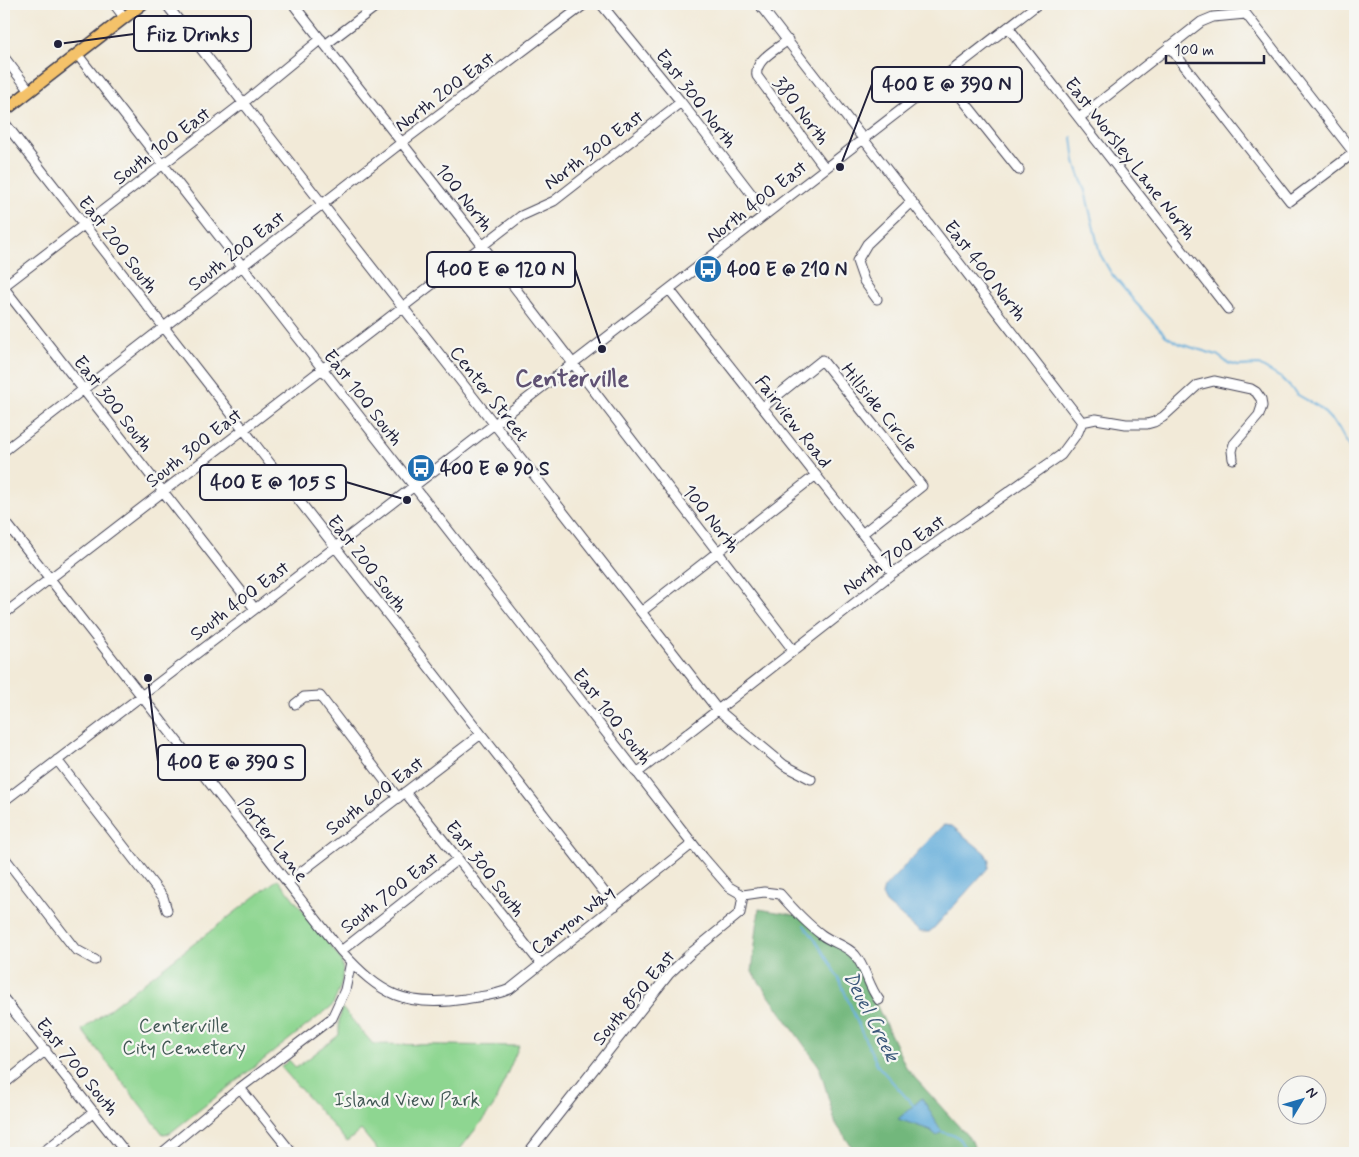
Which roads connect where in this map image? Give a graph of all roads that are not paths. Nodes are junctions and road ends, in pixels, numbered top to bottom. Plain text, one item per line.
1 (114, 4) edge
2 (142, 4) edge
3 (166, 4) edge
4 (293, 4) edge
5 (379, 4) edge
6 (585, 4) edge
7 (601, 4) edge
8 (760, 4) edge
9 (1038, 4) edge
10 (124, 17) junction
11 (1008, 27) junction
12 (788, 40) junction
13 (323, 42) junction
14 (1169, 46) junction
15 (77, 54) junction
16 (4, 57) edge
17 (944, 76) junction
18 (30, 91) junction
19 (682, 102) junction
20 (243, 103) junction
21 (4, 111) edge
22 (1079, 118) junction
23 (4, 122) edge
24 (864, 139) junction
25 (402, 143) junction
26 (1354, 152) edge
27 (162, 163) junction
28 (825, 168) junction
29 (1019, 170) dead end
30 (912, 201) junction
31 (322, 204) junction
32 (766, 213) junction
33 (84, 224) junction
34 (482, 245) junction
35 (242, 266) junction
36 (4, 287) edge
37 (669, 289) junction
38 (876, 299) dead end
39 (402, 306) junction
40 (1228, 309) dead end
41 (164, 327) junction
42 (573, 363) junction
43 (322, 369) junction
44 (83, 389) junction
45 (762, 407) junction
46 (1082, 422) junction
47 (494, 424) junction
48 (243, 429) junction
49 (4, 450) edge
50 (1233, 459) dead end
51 (816, 475) junction
52 (413, 486) junction
53 (163, 491) junction
54 (4, 520) edge
55 (862, 534) junction
56 (335, 547) junction
57 (718, 552) junction
58 (892, 573) junction
59 (50, 579) junction
60 (255, 609) junction
61 (640, 612) junction
62 (4, 614) edge
63 (793, 650) junction
64 (140, 696) junction
65 (295, 704) dead end
66 (717, 709) junction
67 (481, 734) junction
68 (57, 760) junction
69 (637, 773) junction
70 (811, 779) dead end
71 (401, 795) junction
72 (4, 801) edge
73 (692, 844) junction
74 (4, 858) edge
75 (458, 859) junction
76 (288, 882) junction
77 (743, 895) junction
78 (615, 906) junction
79 (167, 910) dead end
80 (341, 951) junction
81 (95, 960) dead end
82 (350, 962) junction
83 (541, 964) junction
84 (4, 999) edge
85 (463, 999) joint
86 (879, 1000) dead end
87 (46, 1050) junction
88 (4, 1084) edge
89 (240, 1088) junction
90 (94, 1112) junction
91 (172, 1146) junction
92 (42, 1153) edge
93 (126, 1153) edge
94 (162, 1153) edge
95 (178, 1153) edge
96 (292, 1153) edge
97 (528, 1153) edge

1 - 10 street
2 - 10 main road
3 - 20 street, Center Street
4 - 13 street, 100 North
5 - 13 street, South 100 East
6 - 25 street, North 200 East
7 - 19 street, East 300 North
8 - 12 street, East 400 North
9 - 11 street, North 400 East
10 - 15 main road
11 - 17 street, North 400 East
11 - 22 street, East Worsley Lane North
12 - 24 street, East 400 North
12 - 28 street, 380 North
13 - 20 street, South 100 East
13 - 25 street, 100 North
14 - 22 street
14 - 26 street
14 - 26 street
15 - 18 main road
15 - 27 street, East 100 South
16 - 18 street
17 - 24 street, North 400 East
17 - 29 street
18 - 21 main road
19 - 32 street, East 300 North
19 - 34 street, North 300 East
20 - 27 street, South 100 East
20 - 31 street, Center Street
22 - 40 street, East Worsley Lane North
23 - 33 street, East 200 South
24 - 28 street, North 400 East
24 - 30 street, East 400 North
25 - 31 street, North 200 East
25 - 34 street, 100 North
27 - 33 street, South 100 East
27 - 35 street, East 100 South
28 - 32 street, North 400 East
30 - 38 street
30 - 46 street, East 400 North
31 - 35 street, South 200 East
31 - 39 street, Center Street
32 - 37 street, North 400 East
33 - 36 street, South 100 East
33 - 41 street, East 200 South
34 - 39 street, North 300 East
34 - 42 street, 100 North
35 - 41 street, South 200 East
35 - 43 street, East 100 South
36 - 44 street, East 300 South
37 - 42 street, North 400 East
37 - 45 street, Fairview Road
39 - 43 street, South 300 East
39 - 47 street, Center Street
41 - 44 street, South 200 East
41 - 48 street, East 200 South
42 - 47 street, North 400 East
42 - 57 street, 100 North
43 - 48 street, South 300 East
43 - 52 street, East 100 South
44 - 49 street, South 200 East
44 - 53 street, East 300 South
45 - 51 street, Fairview Road
45 - 55 street, Hillside Circle
46 - 50 street
46 - 58 street, North 700 East
47 - 52 street, South 400 East
47 - 61 street, Center Street
48 - 53 street, South 300 East
48 - 56 street, East 200 South
51 - 55 street, Fairview Road
51 - 57 street
52 - 56 street, South 400 East
52 - 69 street, East 100 South
53 - 59 street, South 300 East
53 - 60 street, East 300 South
54 - 59 street, Porter Lane
55 - 58 street, Fairview Road
56 - 60 street, South 400 East
56 - 67 street, East 200 South
57 - 61 street
57 - 63 street, 100 North
58 - 63 street, North 700 East
59 - 62 street, South 300 East
59 - 64 street, Porter Lane
60 - 64 street, South 400 East
61 - 66 street, Center Street
63 - 66 street, North 700 East
64 - 68 street, South 400 East
64 - 76 street, Porter Lane
65 - 71 street, East 300 South
66 - 69 street
66 - 70 street, Center Street
67 - 71 street, South 600 East
67 - 78 street, East 200 South
68 - 72 street, South 400 East
68 - 79 street
69 - 73 street, East 100 South
71 - 75 street, East 300 South
71 - 76 street, South 600 East
73 - 77 street, East 100 South
73 - 78 street, Canyon Way
74 - 81 street
75 - 80 street, South 700 East
75 - 83 street, East 300 South
76 - 80 street, Porter Lane
77 - 86 street
77 - 97 street, South 850 East
78 - 83 street, Canyon Way
80 - 82 street, Porter Lane
82 - 85 street, Porter Lane
82 - 89 street, South 700 East
83 - 85 street, Canyon Way
84 - 87 street, East 700 South
87 - 88 street
87 - 90 street, East 700 South
89 - 91 street, South 700 East
89 - 96 street
90 - 92 street
90 - 93 street, East 700 South
91 - 94 street, South 700 East
91 - 95 street

